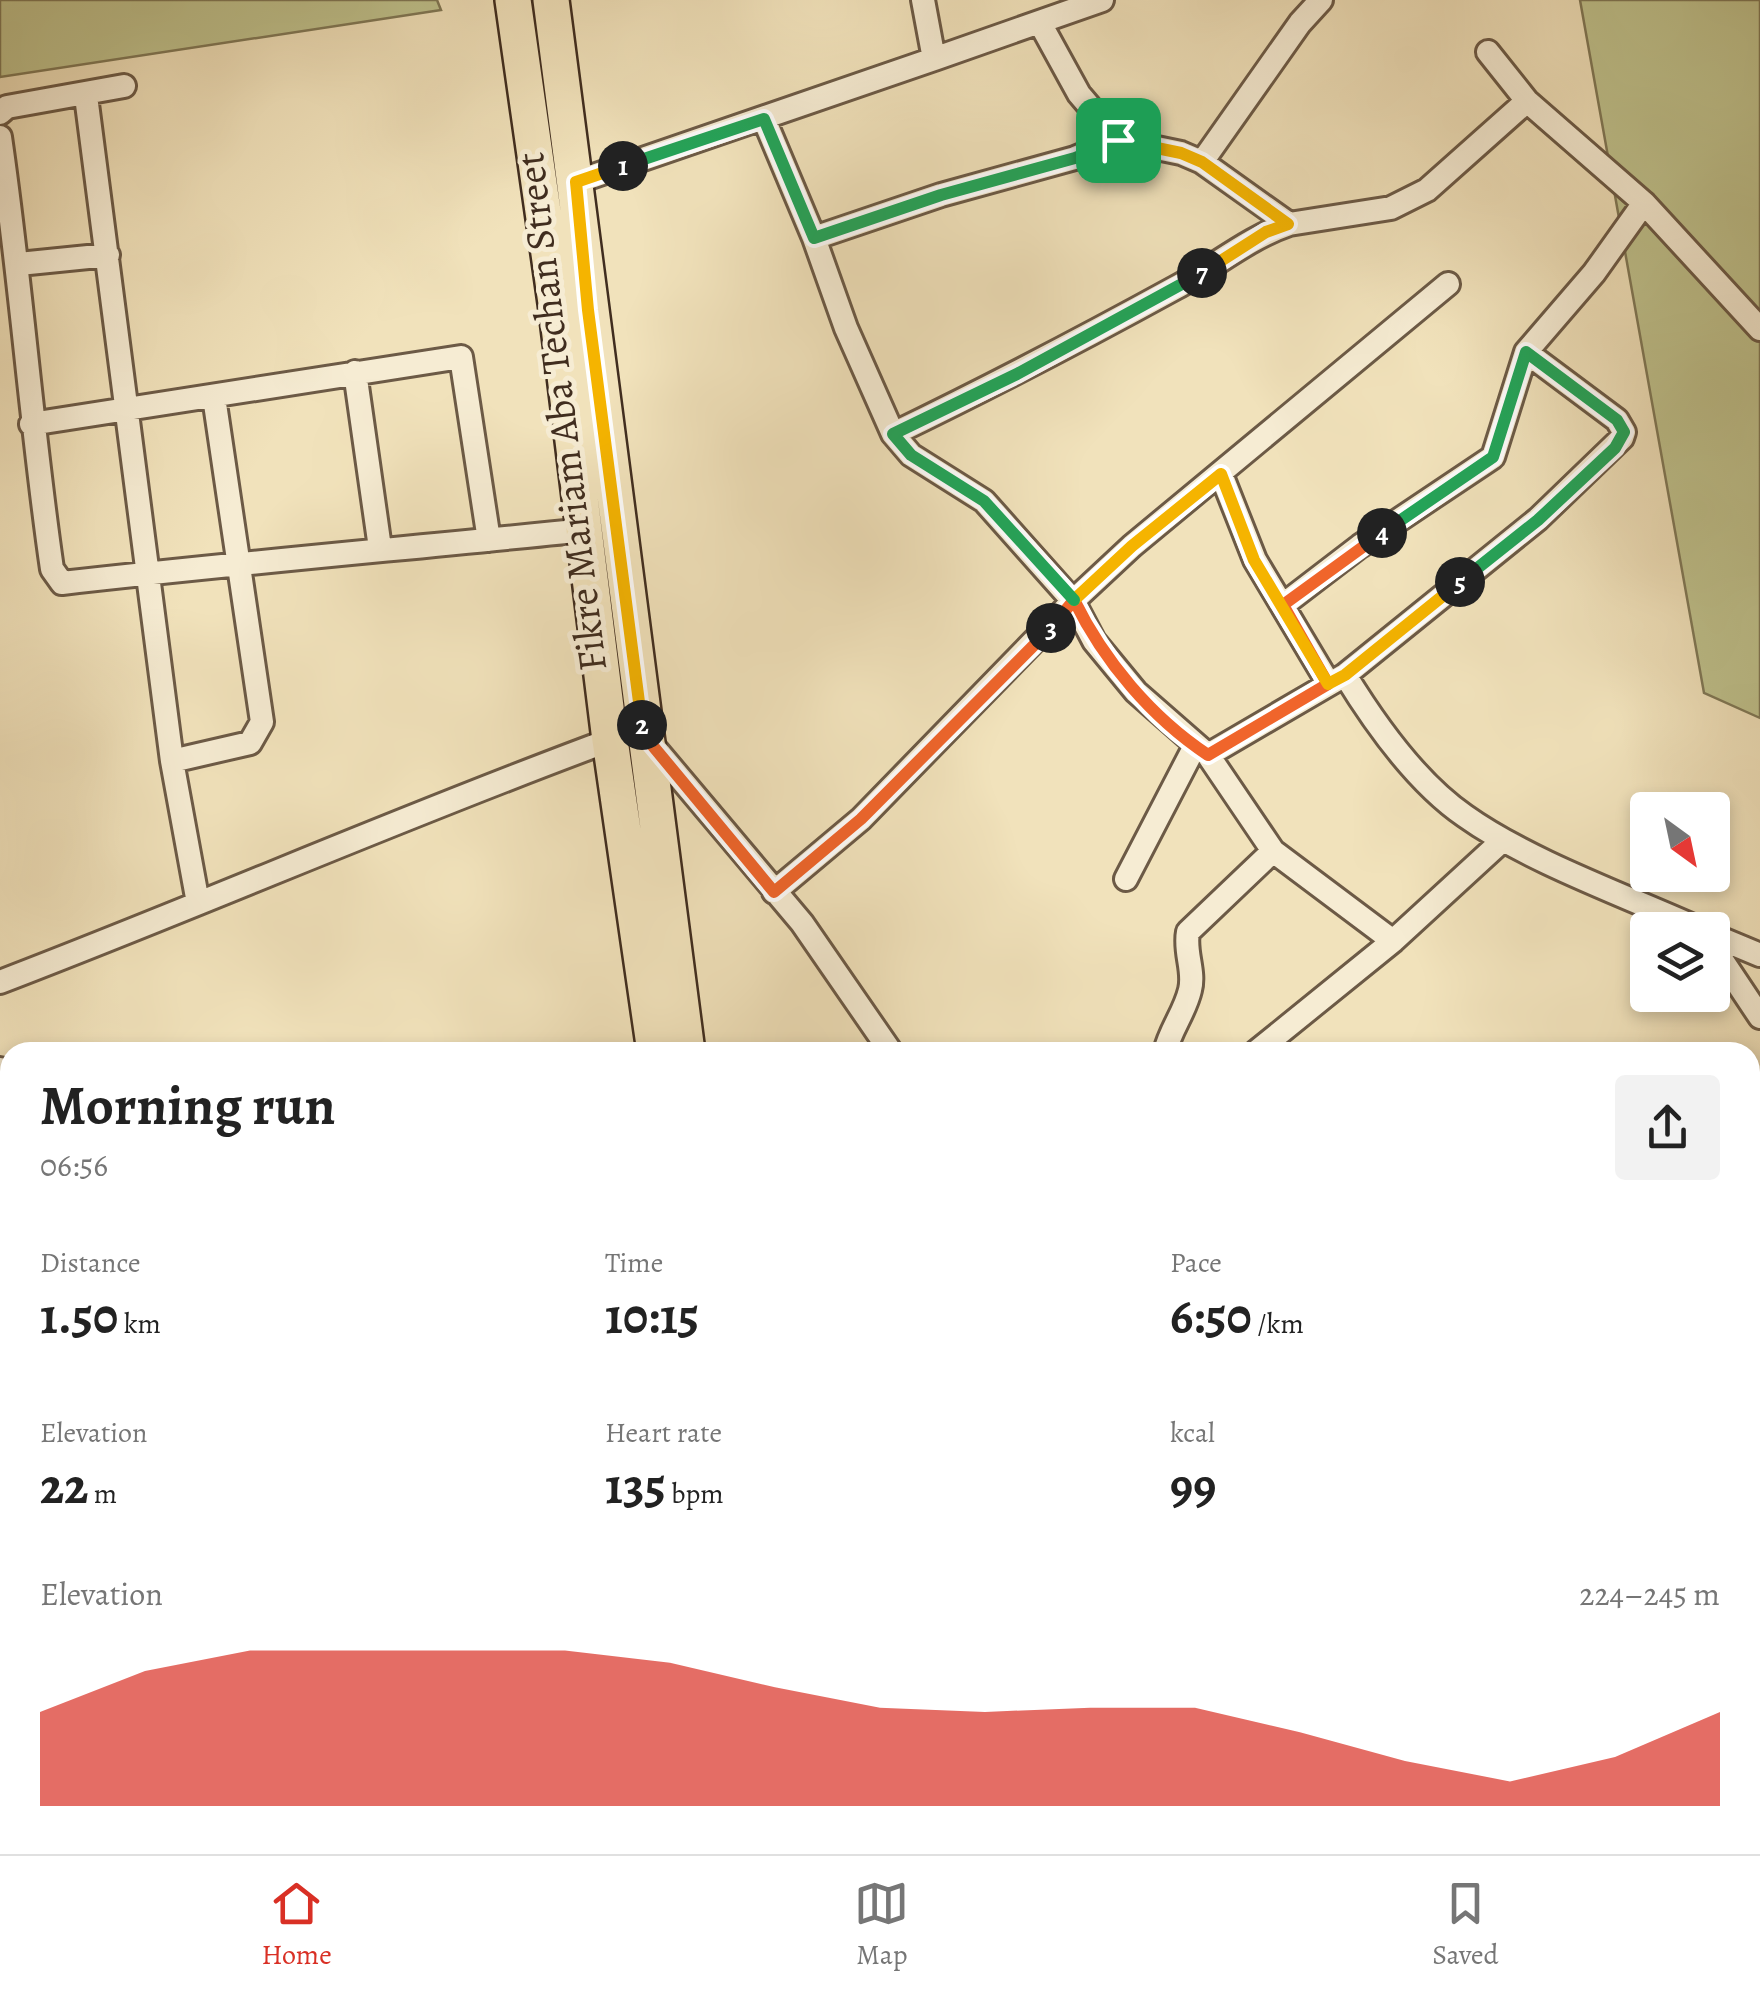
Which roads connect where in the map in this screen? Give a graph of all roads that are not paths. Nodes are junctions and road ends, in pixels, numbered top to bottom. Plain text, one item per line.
1 (513, 0) edge
2 (551, 0) edge
3 (923, 0) edge
4 (1102, 0) edge
5 (1322, 0) edge
6 (1040, 23) junction
7 (1488, 52) dead end
8 (934, 58) junction
9 (124, 86) dead end
10 (86, 96) junction
11 (1527, 101) junction
12 (0, 114) edge
13 (764, 119) junction
14 (0, 137) edge
15 (1118, 140) junction
16 (1202, 162) junction
17 (576, 182) junction
18 (1644, 203) junction
19 (1288, 224) junction
20 (814, 238) junction
21 (108, 255) junction
22 (18, 264) junction
23 (1448, 284) dead end
24 (1760, 329) edge
25 (1526, 352) junction
26 (355, 372) junction
27 (214, 397) junction
28 (127, 408) junction
29 (31, 424) junction
30 (893, 434) junction
31 (1221, 474) junction
32 (585, 530) junction
33 (489, 540) junction
34 (380, 548) junction
35 (240, 566) junction
36 (149, 573) junction
37 (1074, 600) junction
38 (1283, 605) junction
39 (1337, 680) junction
40 (626, 737) junction
41 (1202, 750) junction
42 (172, 761) junction
43 (1503, 840) junction
44 (1273, 851) junction
45 (1126, 879) dead end
46 (774, 892) junction
47 (198, 903) junction
48 (1661, 912) edge
49 (1393, 941) junction
50 (1730, 942) edge
51 (1760, 954) edge
52 (1730, 972) edge
53 (0, 982) edge
54 (1760, 1017) edge
55 (654, 1042) edge
56 (686, 1042) edge
57 (883, 1042) edge
58 (1167, 1042) edge
59 (1268, 1042) edge

1 - 32 main road, Fikre Mariam Aba Techan Street
2 - 17 main road, Fikre Mariam Aba Techan Street
3 - 8 street
4 - 6 street
5 - 16 street
6 - 8 street
6 - 15 street
7 - 11 street
8 - 13 street
9 - 10 street
10 - 12 street
10 - 21 street
11 - 18 street
11 - 19 street
13 - 17 street
13 - 20 street
14 - 22 street
15 - 16 street
15 - 20 street
16 - 19 street
17 - 40 main road, Fikre Mariam Aba Techan Street
18 - 24 street
18 - 25 street
19 - 30 street
20 - 30 street
21 - 22 street
21 - 28 street
22 - 29 street
23 - 31 street
25 - 38 street
25 - 39 street
26 - 27 street
26 - 33 street
26 - 34 street
27 - 28 street
27 - 35 street
28 - 29 street
28 - 36 street
29 - 36 street
30 - 37 street
31 - 37 street
31 - 38 street
32 - 33 street
32 - 40 main road, Fikre Mariam Aba Techan Street
33 - 34 street
34 - 35 street
35 - 36 street
35 - 42 street
36 - 42 street
37 - 41 street
37 - 46 street
38 - 39 street
39 - 41 street
39 - 43 street
40 - 46 street
40 - 47 street
40 - 55 main road, Fikre Mariam Aba Techan Street
40 - 56 main road, Fikre Mariam Aba Techan Street
41 - 44 street
41 - 45 street
42 - 47 street
43 - 48 street
43 - 49 street
44 - 49 street
44 - 58 street
46 - 57 street
47 - 53 street
49 - 59 street
50 - 51 street
52 - 54 street

